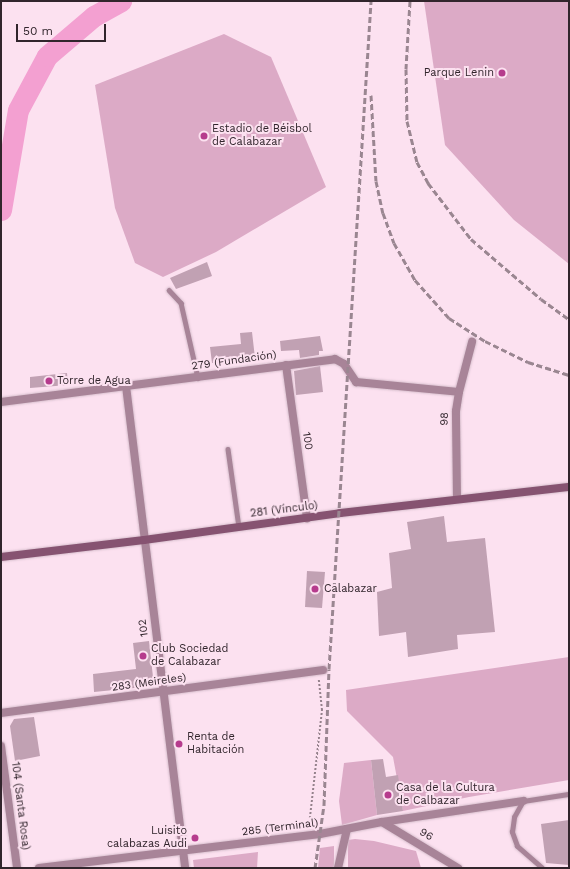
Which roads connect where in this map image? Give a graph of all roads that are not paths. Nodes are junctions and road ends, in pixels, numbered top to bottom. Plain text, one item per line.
1 (169, 290) dead end
2 (472, 342) dead end
3 (286, 365) junction
4 (198, 378) junction
5 (126, 386) junction
6 (459, 392) junction
7 (1, 402) edge
8 (228, 449) dead end
9 (569, 487) edge
10 (457, 500) junction
11 (307, 519) junction
12 (239, 527) junction
13 (144, 540) junction
14 (1, 557) edge
15 (320, 670) road end
16 (162, 692) junction
17 (1, 713) edge
18 (1, 746) edge
19 (569, 794) edge
20 (523, 801) junction
21 (382, 822) junction
22 (347, 829) junction
23 (183, 852) junction
24 (17, 868) edge
25 (39, 868) edge
26 (185, 868) edge
27 (338, 868) edge
28 (458, 868) edge
29 (542, 868) edge

1 - 4 lane
2 - 6 street, 98
3 - 4 street, 279 (Fundación)
3 - 6 street, 279 (Fundación)
3 - 11 street, 100
4 - 5 street, 279 (Fundación)
5 - 7 street, 279 (Fundación)
5 - 13 street, 102
6 - 10 street, 98
8 - 12 lane
9 - 10 main road, 281 (Vínculo)
10 - 11 main road, 281 (Vínculo)
11 - 12 main road, 281 (Vínculo)
12 - 13 main road, 281 (Vínculo)
13 - 14 main road, 281 (Vínculo)
13 - 16 street, 102
15 - 16 street, 283 (Meireles)
16 - 17 street, 283 (Meireles)
16 - 23 street, 102
18 - 24 street, 104 (Santa Rosa)
19 - 20 lane
20 - 21 street, 285 (Terminal)
20 - 29 lane
21 - 22 street, 285 (Terminal)
21 - 28 street, 96
22 - 23 street, 285 (Terminal)
22 - 27 street
23 - 25 street, 285 (Terminal)
23 - 26 street, 102

